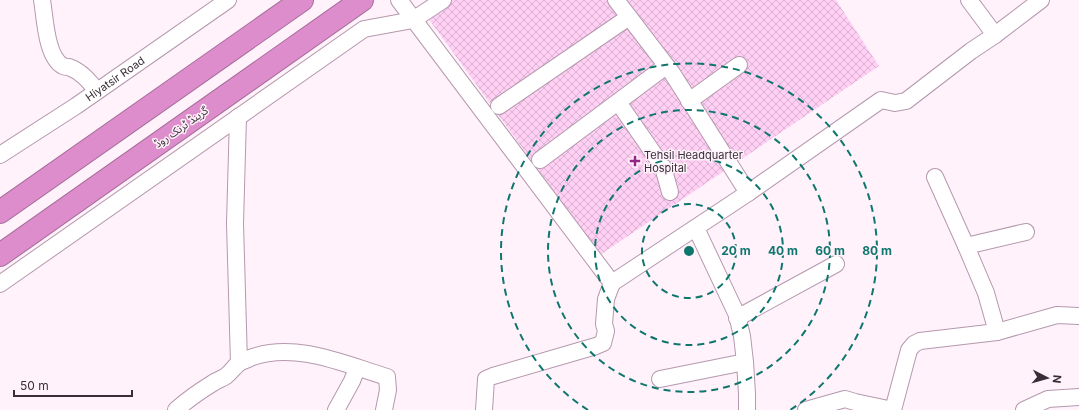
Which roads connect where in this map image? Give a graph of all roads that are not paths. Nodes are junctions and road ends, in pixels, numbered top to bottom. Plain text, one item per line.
1 (42, 0) edge
2 (228, 0) edge
3 (302, 0) edge
4 (362, 0) edge
5 (399, 0) edge
6 (443, 0) edge
7 (616, 0) edge
8 (969, 0) edge
9 (1041, 0) edge
10 (629, 17) junction
11 (413, 20) junction
12 (995, 35) junction
13 (739, 65) dead end
14 (666, 66) junction
15 (97, 91) junction
16 (689, 101) junction
17 (618, 102) junction
18 (499, 106) dead end
19 (238, 117) junction
20 (0, 155) edge
21 (540, 160) dead end
22 (935, 177) dead end
23 (670, 192) dead end
24 (748, 193) junction
25 (0, 212) edge
26 (696, 228) junction
27 (1026, 232) dead end
28 (966, 246) junction
29 (0, 255) edge
30 (836, 264) dead end
31 (612, 283) junction
32 (0, 284) edge
33 (1079, 316) edge
34 (738, 318) junction
35 (997, 332) junction
36 (745, 362) junction
37 (239, 363) junction
38 (357, 368) junction
39 (660, 379) dead end
40 (1079, 397) edge
41 (176, 410) edge
42 (336, 410) edge
43 (384, 410) edge
44 (484, 410) edge
45 (746, 410) edge
46 (806, 410) edge
47 (893, 410) edge
48 (1024, 410) edge

1 - 15 street
2 - 15 street, Hiyatsir Road
3 - 25 highway
4 - 29 highway, گرینڈ ٹرنک روڈ
5 - 11 street
6 - 11 street
7 - 10 street
8 - 12 street
9 - 12 street
10 - 14 street
10 - 18 street
11 - 19 street
11 - 31 street
12 - 24 street
13 - 16 street
14 - 16 street
14 - 17 street
15 - 20 street, Hiyatsir Road
16 - 24 street
17 - 21 street
17 - 23 street
19 - 32 street
19 - 37 street
22 - 28 street
24 - 26 street
26 - 31 street
26 - 34 street
27 - 28 street
28 - 35 street
30 - 34 street
31 - 44 street
33 - 35 street
34 - 36 street
35 - 47 street
36 - 39 street
36 - 45 street
37 - 38 street
37 - 41 street
38 - 42 street
38 - 43 street
40 - 48 street
46 - 47 street

